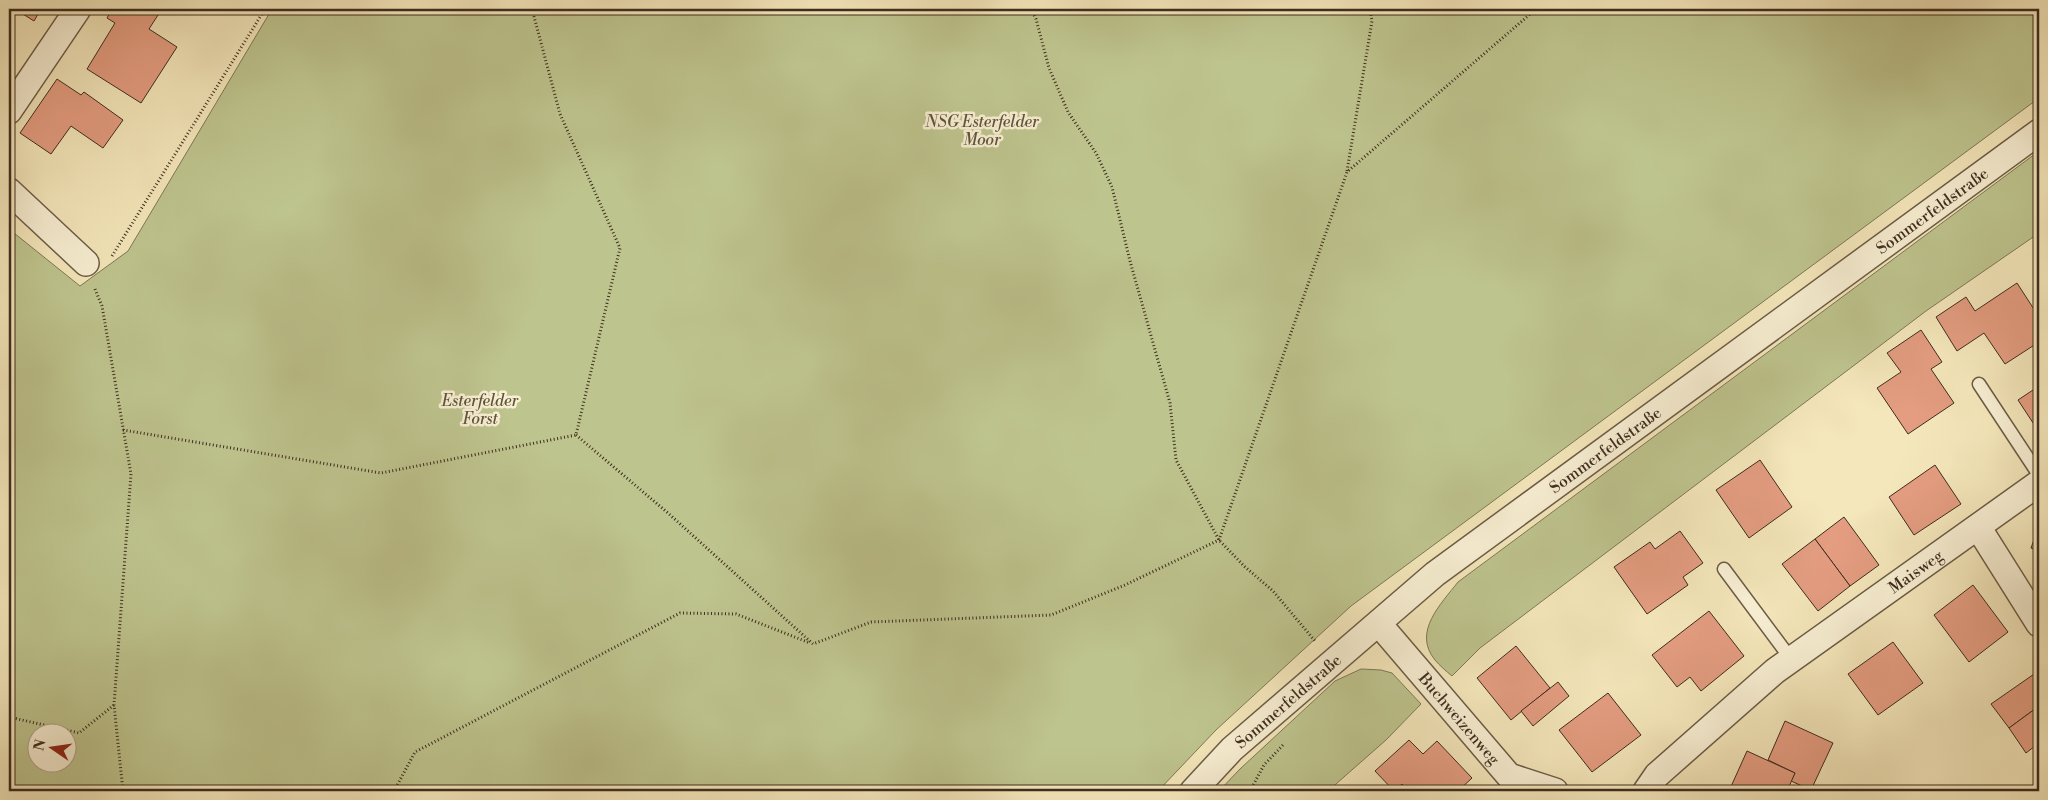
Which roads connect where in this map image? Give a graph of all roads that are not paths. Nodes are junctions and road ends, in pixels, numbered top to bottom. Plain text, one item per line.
1 (78, 9) edge
2 (9, 111) edge
3 (2039, 132) edge
4 (9, 191) edge
5 (98, 262) road end
6 (1979, 384) dead end
7 (2039, 475) edge
8 (2039, 483) edge
9 (1978, 527) junction
10 (1724, 569) dead end
11 (1379, 624) junction
12 (2039, 624) edge
13 (1791, 659) junction
14 (1193, 791) edge
15 (1555, 791) edge
16 (1646, 791) edge

1 - 2 street
3 - 11 street, Sommerfeldstraße
4 - 5 street
6 - 7 lane
8 - 9 street, Maisweg
9 - 12 street
9 - 13 street, Maisweg
10 - 13 lane
11 - 14 street, Sommerfeldstraße
11 - 15 street, Buchweizenweg
13 - 16 street, Maisweg

